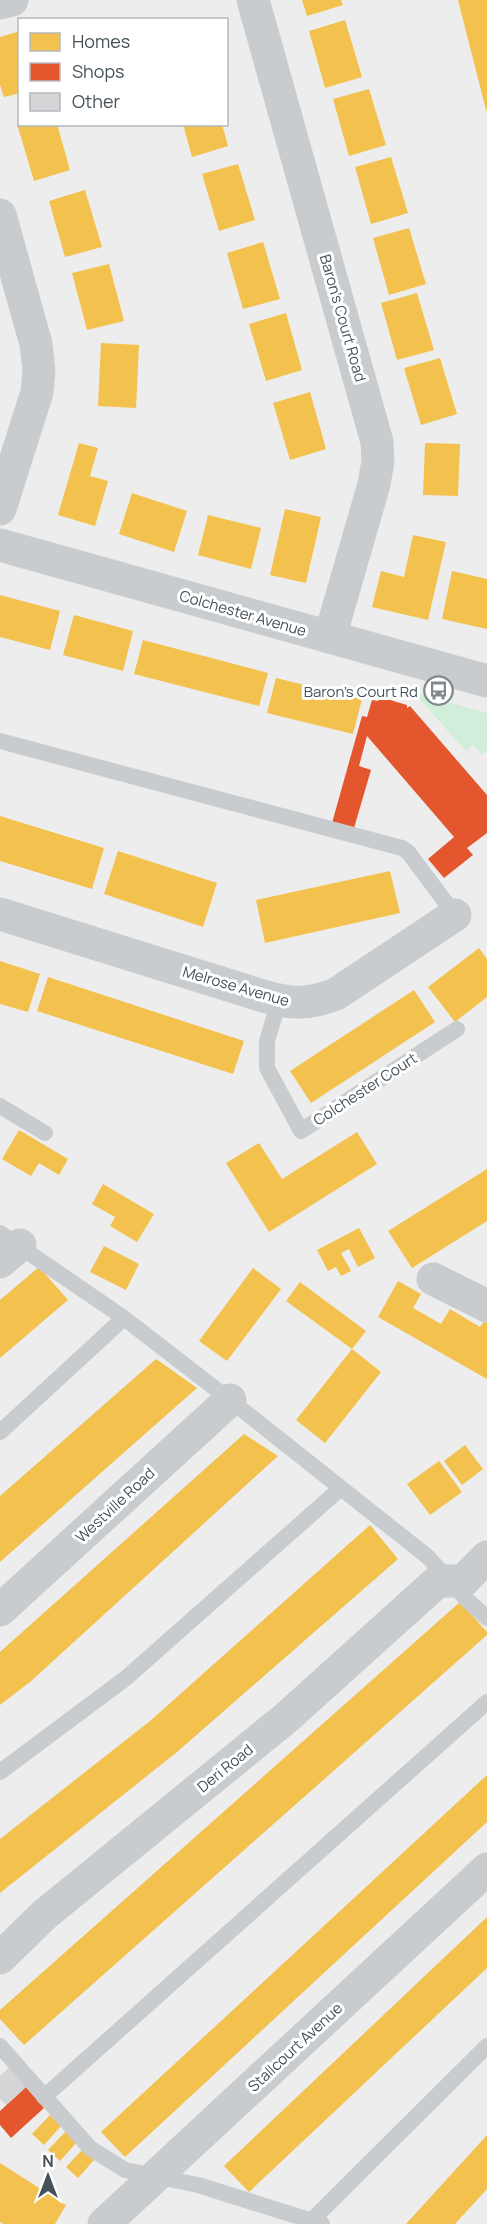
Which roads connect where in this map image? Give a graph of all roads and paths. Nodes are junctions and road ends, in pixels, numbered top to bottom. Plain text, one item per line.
1 (12, 0) edge
2 (254, 0) edge
3 (0, 3) edge
4 (0, 215) edge
5 (0, 509) edge
6 (0, 546) edge
7 (330, 638) junction
8 (487, 681) edge
9 (0, 741) edge
10 (0, 914) edge
11 (455, 915) joint
12 (279, 1000) junction
13 (457, 1029) dead end
14 (0, 1106) edge
15 (45, 1133) dead end
16 (6, 1247) edge
17 (433, 1279) dead end
18 (487, 1306) edge
19 (124, 1318) junction
20 (230, 1400) junction
21 (0, 1432) edge
22 (341, 1488) junction
23 (487, 1557) edge
24 (450, 1581) junction
25 (0, 1610) edge
26 (487, 1618) edge
27 (487, 1702) edge
28 (0, 1773) edge
29 (487, 1869) edge
30 (0, 1958) edge
31 (0, 2046) edge
32 (487, 2046) edge
33 (44, 2097) junction
34 (155, 2177) junction
35 (316, 2222) edge
36 (104, 2224) edge

1 - 3 street
2 - 7 street, Baron's Court Road
4 - 5 street
6 - 7 street, Colchester Avenue
7 - 8 street, Colchester Avenue
9 - 11 lane
10 - 12 street, Melrose Avenue
11 - 12 street, Melrose Avenue
12 - 13 lane, Colchester Court
14 - 15 lane
16 - 19 lane
17 - 18 street
19 - 20 lane
19 - 21 lane
20 - 22 lane
20 - 25 street, Westville Road
22 - 24 lane
22 - 28 lane
23 - 24 street, Deri Road
24 - 26 lane
24 - 30 street, Deri Road
27 - 33 lane
29 - 34 street, Stallcourt Avenue
31 - 33 lane
32 - 35 lane
33 - 34 lane
34 - 35 lane
34 - 36 street, Stallcourt Avenue

